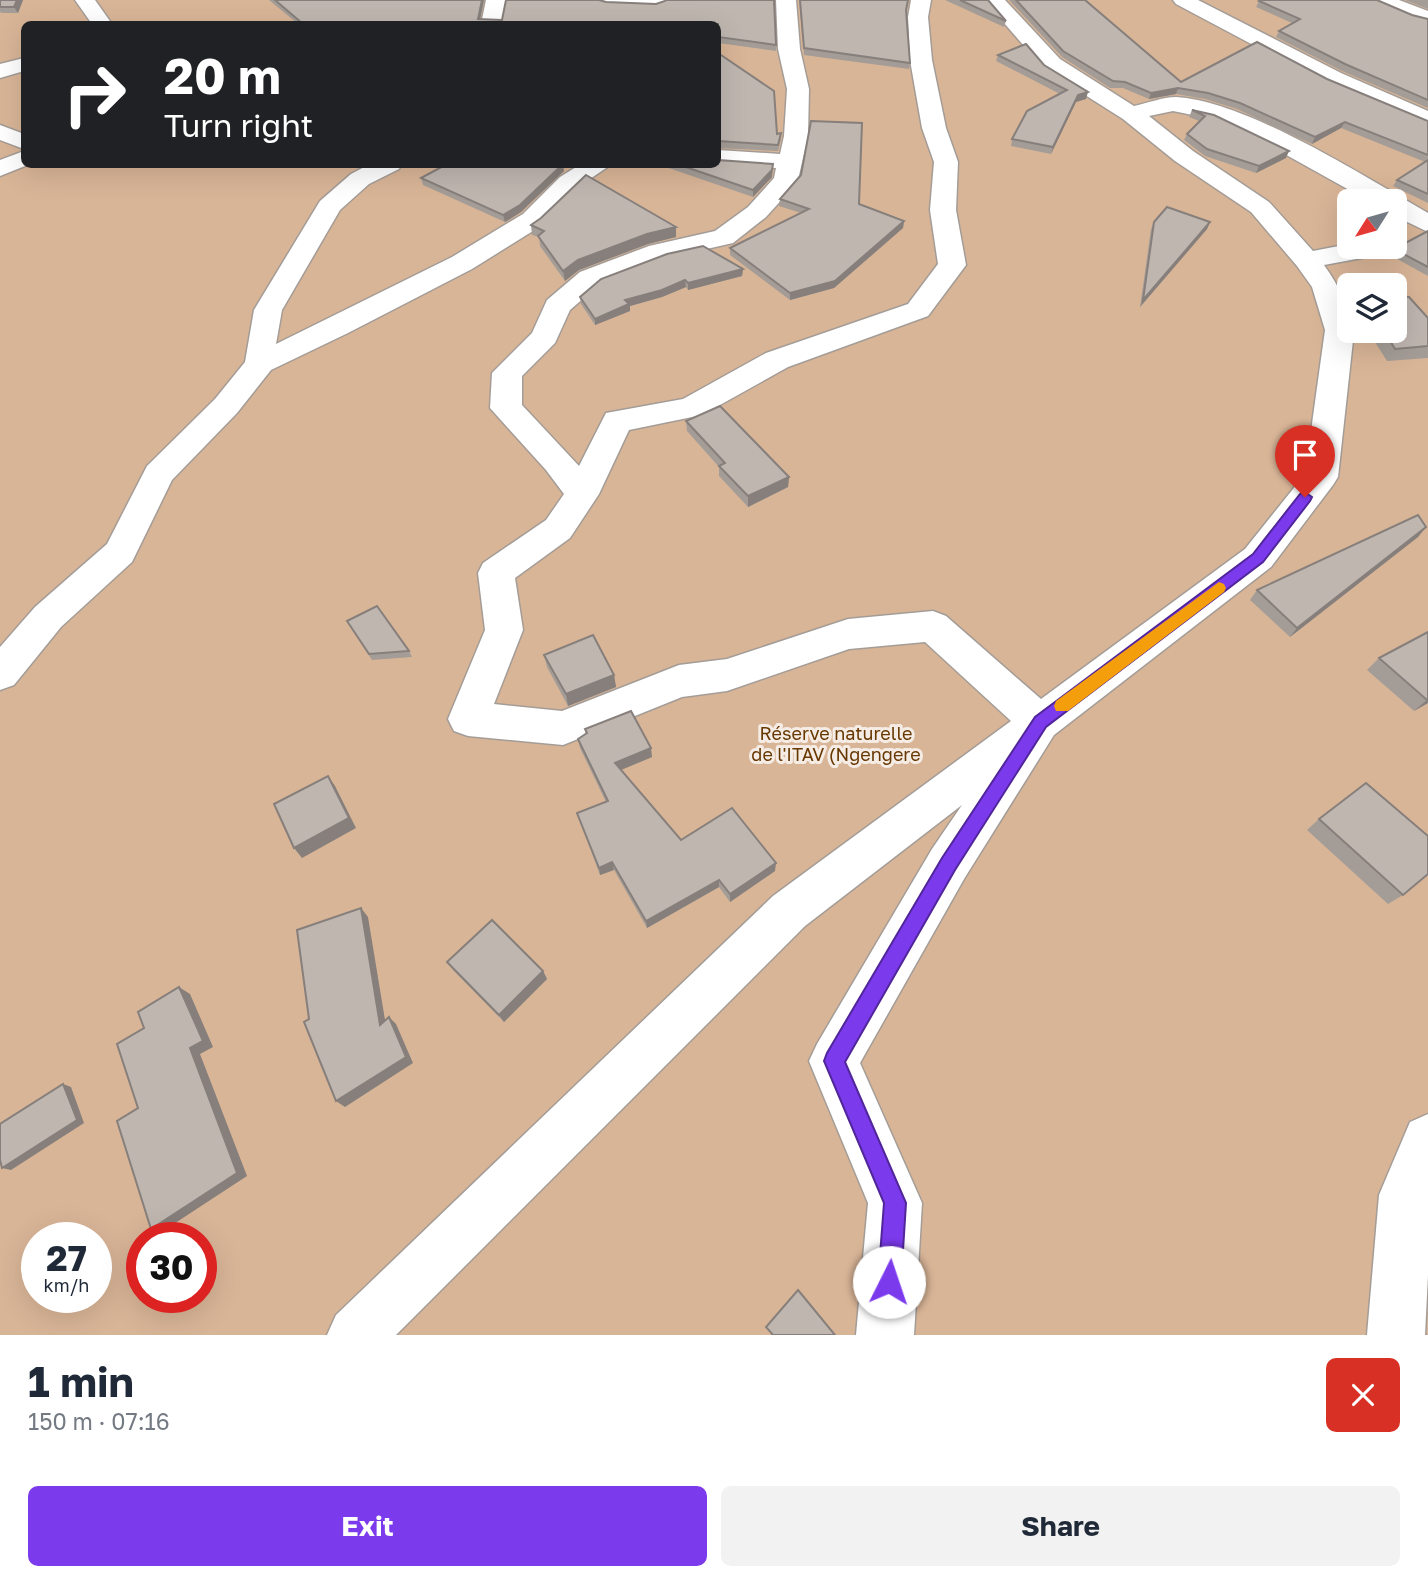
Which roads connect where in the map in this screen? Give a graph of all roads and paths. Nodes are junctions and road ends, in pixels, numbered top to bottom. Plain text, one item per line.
1 (85, 0) edge
2 (496, 0) edge
3 (607, 0) edge
4 (786, 0) edge
5 (921, 0) edge
6 (994, 0) edge
7 (1183, 0) edge
8 (1381, 0) edge
9 (656, 1) edge
10 (1428, 17) edge
11 (100, 21) edge
12 (492, 21) edge
13 (655, 21) edge
14 (21, 65) edge
15 (0, 71) edge
16 (1131, 114) junction
17 (1428, 120) edge
18 (0, 132) edge
19 (21, 141) edge
20 (721, 156) edge
21 (21, 159) edge
22 (790, 162) junction
23 (382, 168) edge
24 (593, 168) edge
25 (0, 169) edge
26 (1365, 189) edge
27 (1407, 212) edge
28 (1428, 223) edge
29 (1428, 234) edge
30 (1407, 240) edge
31 (1337, 255) edge
32 (1307, 260) junction
33 (260, 363) junction
34 (582, 494) junction
35 (0, 674) edge
36 (1040, 722) junction
37 (1428, 1140) edge
38 (356, 1335) edge
39 (886, 1335) edge
40 (1396, 1335) edge

1 - 11 street
2 - 12 street
3 - 9 street
4 - 22 street
5 - 34 street
6 - 16 street
7 - 17 street
8 - 10 street
9 - 13 street
14 - 15 street
16 - 26 street
16 - 32 street
18 - 19 street
20 - 22 street
21 - 25 street
22 - 34 street
23 - 33 street
24 - 33 street
27 - 28 street
29 - 30 street
31 - 32 street
32 - 36 street
33 - 35 street
34 - 36 street
36 - 38 street
36 - 39 street
37 - 40 street

